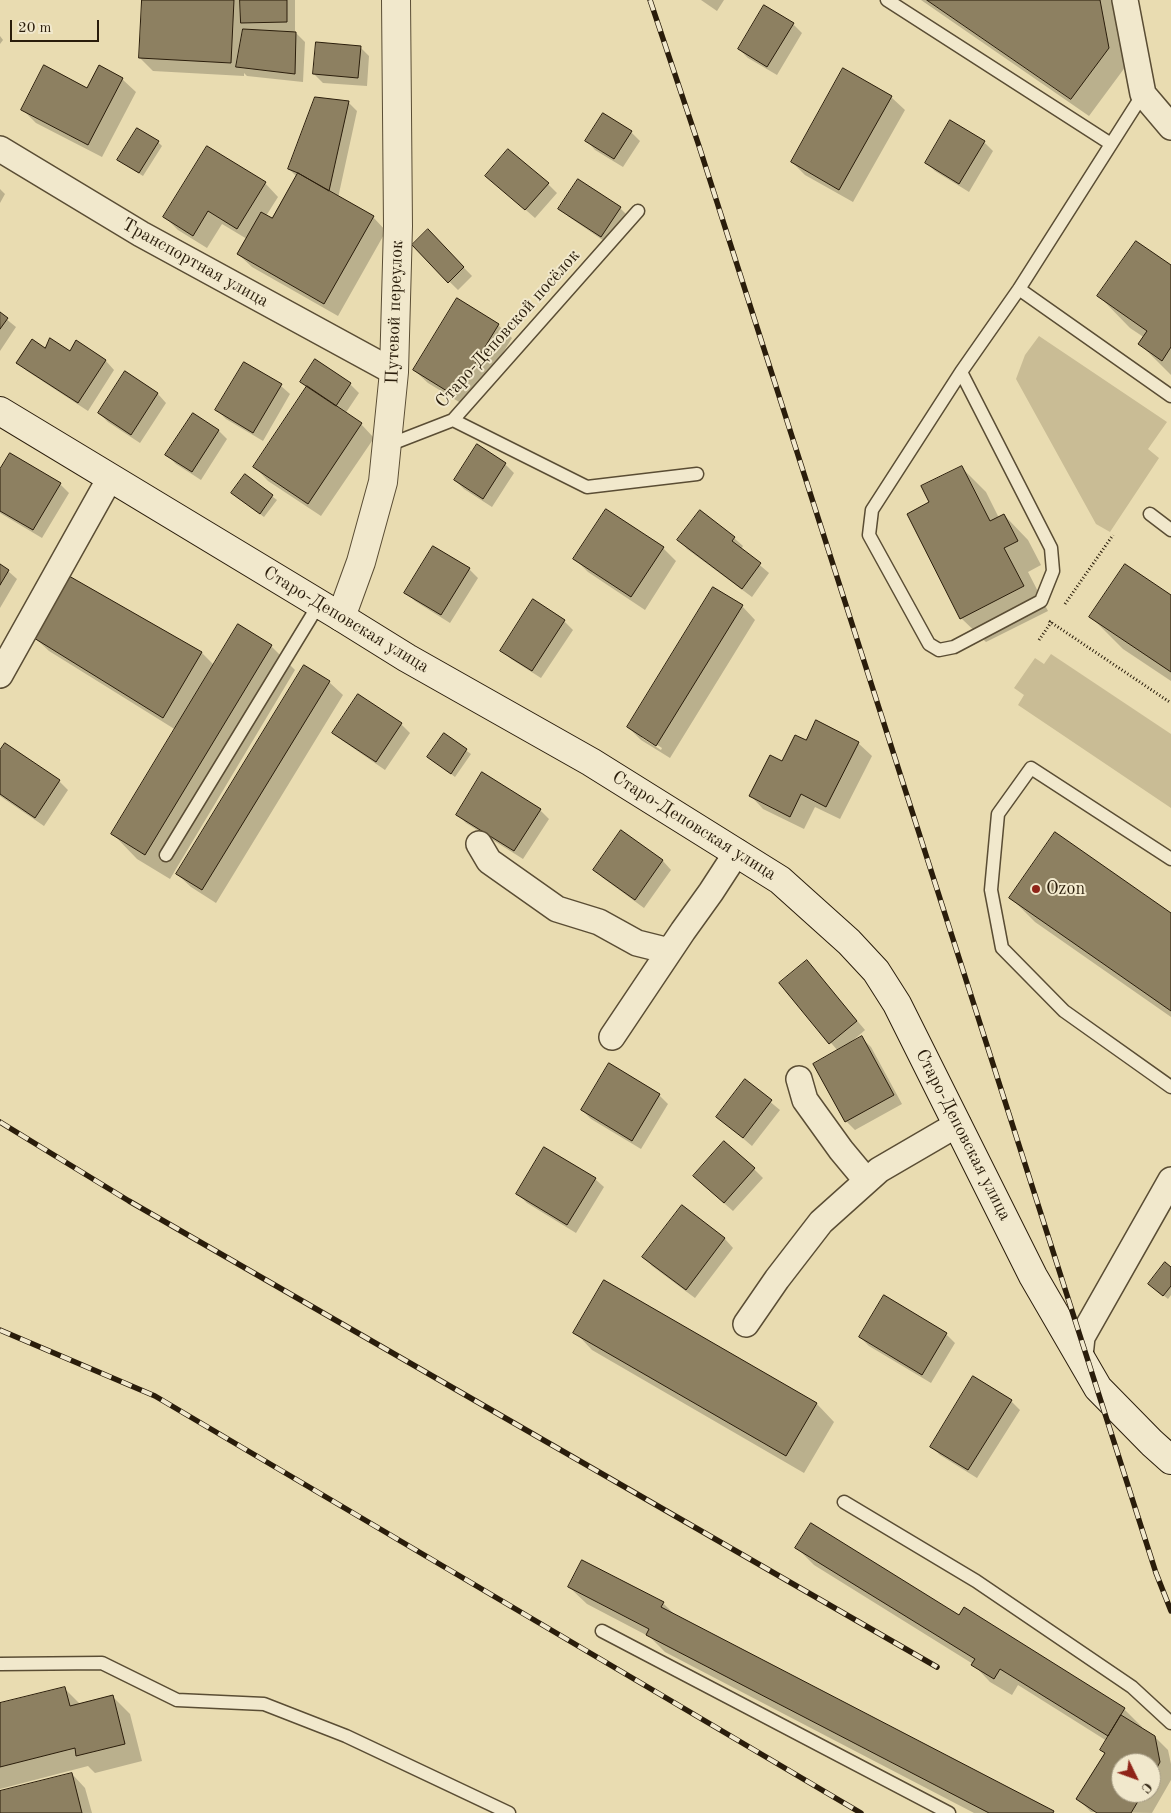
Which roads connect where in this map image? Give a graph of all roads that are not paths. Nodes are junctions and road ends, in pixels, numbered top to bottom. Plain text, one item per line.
1 (396, 0) edge
2 (887, 0) edge
3 (1125, 0) edge
4 (1143, 94) junction
5 (1171, 127) edge
6 (1111, 144) junction
7 (0, 149) edge
8 (638, 211) dead end
9 (1020, 289) junction
10 (394, 372) junction
11 (961, 372) junction
12 (1171, 396) edge
13 (0, 411) edge
14 (453, 420) junction
15 (386, 446) junction
16 (698, 474) dead end
17 (110, 478) junction
18 (1150, 514) dead end
19 (1171, 530) edge
20 (330, 610) junction
21 (0, 675) edge
22 (479, 844) dead end
23 (736, 852) junction
24 (166, 855) dead end
25 (1171, 859) edge
26 (670, 951) junction
27 (612, 1037) dead end
28 (799, 1079) dead end
29 (1171, 1087) edge
30 (958, 1124) junction
31 (866, 1180) junction
32 (1171, 1180) edge
33 (746, 1324) dead end
34 (1080, 1356) junction
35 (1171, 1460) edge
36 (844, 1502) dead end
37 (602, 1631) dead end
38 (0, 1664) edge
39 (1171, 1723) edge
40 (509, 1813) edge
41 (949, 1813) edge

1 - 10 main road, Путевой переулок
2 - 6 lane
3 - 4 street
4 - 5 street
4 - 6 lane
6 - 9 lane
7 - 10 street, Транспортная улица
8 - 14 lane, Старо-Деповской посёлок
9 - 11 lane
9 - 12 lane
10 - 15 main road, Путевой переулок
11 - 11 lane
13 - 17 main road, Старо-Деповская улица
14 - 15 lane, Старо-Деповской посёлок
14 - 16 lane
15 - 20 main road, Путевой переулок
17 - 20 main road, Старо-Деповская улица
17 - 21 street
18 - 19 lane
20 - 23 main road, Старо-Деповская улица
20 - 24 lane
22 - 26 street
23 - 26 street
23 - 30 main road, Старо-Деповская улица
25 - 29 lane
26 - 27 street
28 - 31 street
30 - 31 street
30 - 34 main road, Старо-Деповская улица
31 - 33 street
32 - 34 street
34 - 35 main road, Старо-Деповская улица
36 - 39 lane
37 - 41 lane
38 - 40 lane

